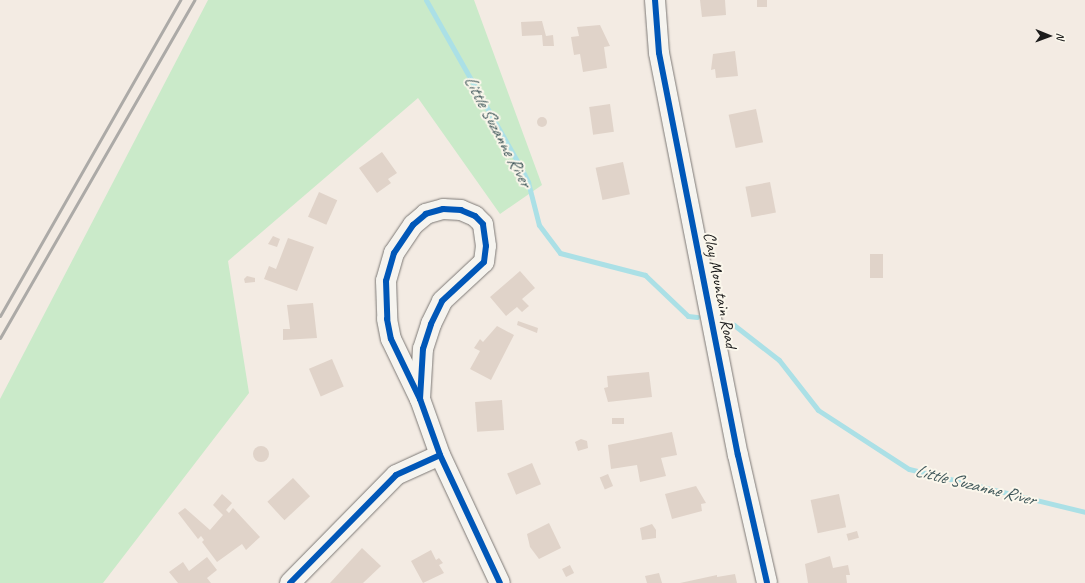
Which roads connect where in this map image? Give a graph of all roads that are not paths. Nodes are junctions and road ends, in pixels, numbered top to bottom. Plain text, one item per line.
1 (655, 0) edge
2 (420, 399) junction
3 (440, 455) junction
4 (290, 583) edge
5 (500, 583) edge
6 (767, 583) edge

1 - 6 street, Clay Mountain Road
2 - 2 street
2 - 3 street
3 - 4 street
3 - 5 street

